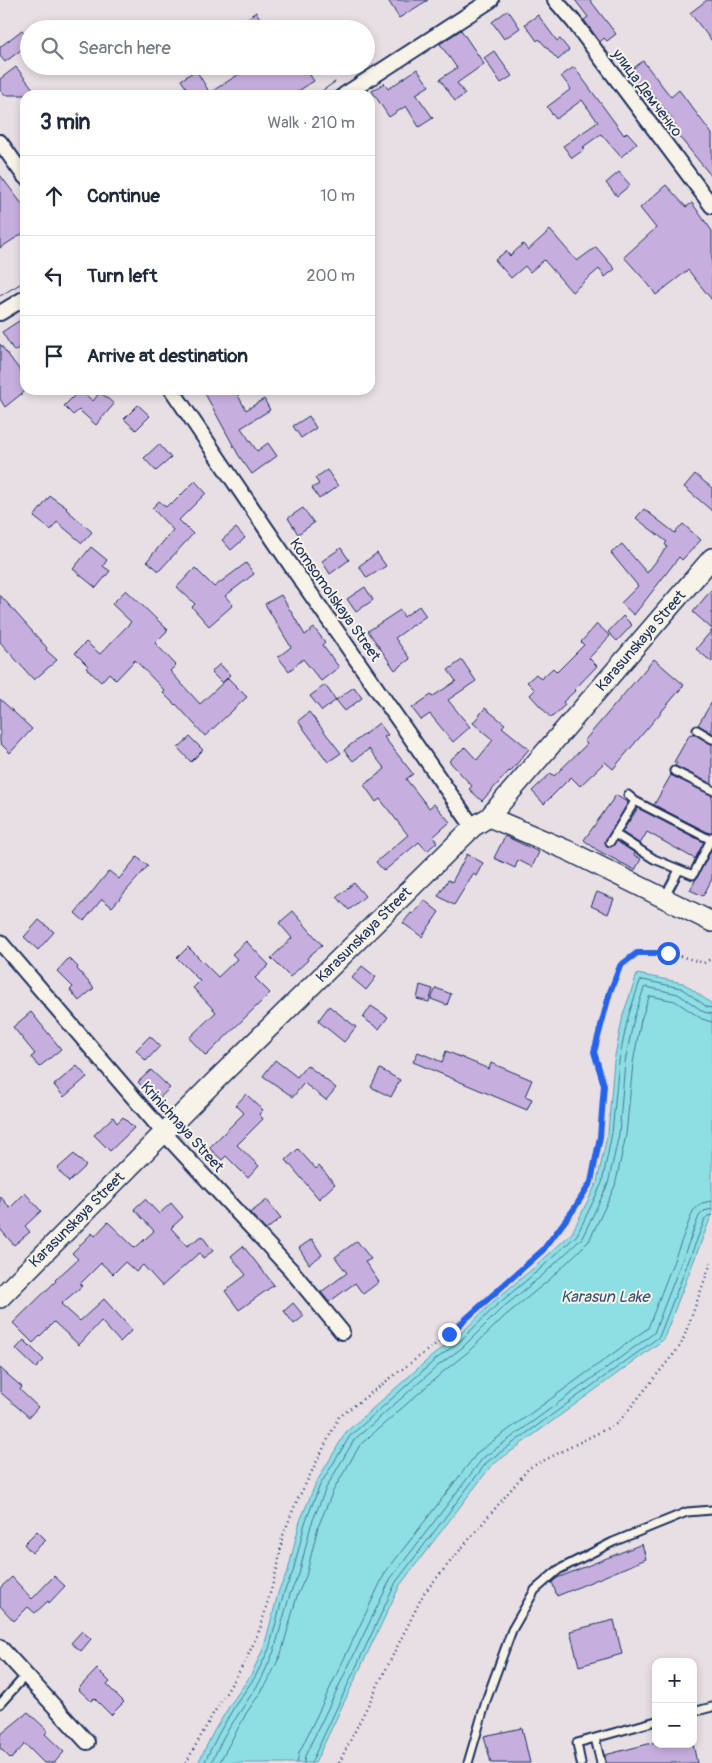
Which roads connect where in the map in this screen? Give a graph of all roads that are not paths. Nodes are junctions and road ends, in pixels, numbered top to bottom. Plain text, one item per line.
1 (492, 0) edge
2 (555, 0) edge
3 (352, 90) edge
4 (0, 142) edge
5 (20, 171) edge
6 (712, 206) edge
7 (20, 301) edge
8 (0, 313) edge
9 (175, 395) edge
10 (712, 558) edge
11 (697, 730) dead end
12 (712, 739) edge
13 (674, 771) dead end
14 (712, 790) edge
15 (628, 795) dead end
16 (635, 802) junction
17 (490, 816) junction
18 (473, 827) junction
19 (615, 834) junction
20 (711, 839) edge
21 (610, 842) dead end
22 (679, 870) junction
23 (664, 898) junction
24 (712, 922) edge
25 (0, 942) edge
26 (164, 1133) junction
27 (0, 1298) edge
28 (342, 1332) dead end
29 (712, 1510) edge
30 (0, 1647) edge
31 (26, 1675) junction
32 (0, 1704) edge
33 (712, 1707) edge
34 (697, 1711) edge
35 (652, 1723) edge
36 (595, 1738) junction
37 (87, 1742) dead end
38 (468, 1763) edge
39 (582, 1763) edge
40 (601, 1763) edge

1 - 3 street
2 - 6 street, улица Демченко
4 - 5 street
7 - 8 street
9 - 18 street, Komsomolskaya Street
10 - 17 street, Karasunskaya Street
11 - 12 lane
13 - 14 lane
15 - 16 lane
16 - 19 lane
16 - 20 lane
17 - 18 street, Karasunskaya Street
17 - 23 street
18 - 26 street, Karasunskaya Street
19 - 21 lane
19 - 22 lane
20 - 22 lane
22 - 23 lane
23 - 24 street
25 - 26 street, Krinichnaya Street
26 - 27 street, Karasunskaya Street
26 - 28 street, Krinichnaya Street
29 - 38 lane
30 - 31 street
31 - 32 lane
31 - 37 street
33 - 34 lane
35 - 36 lane
36 - 39 lane
36 - 40 lane

